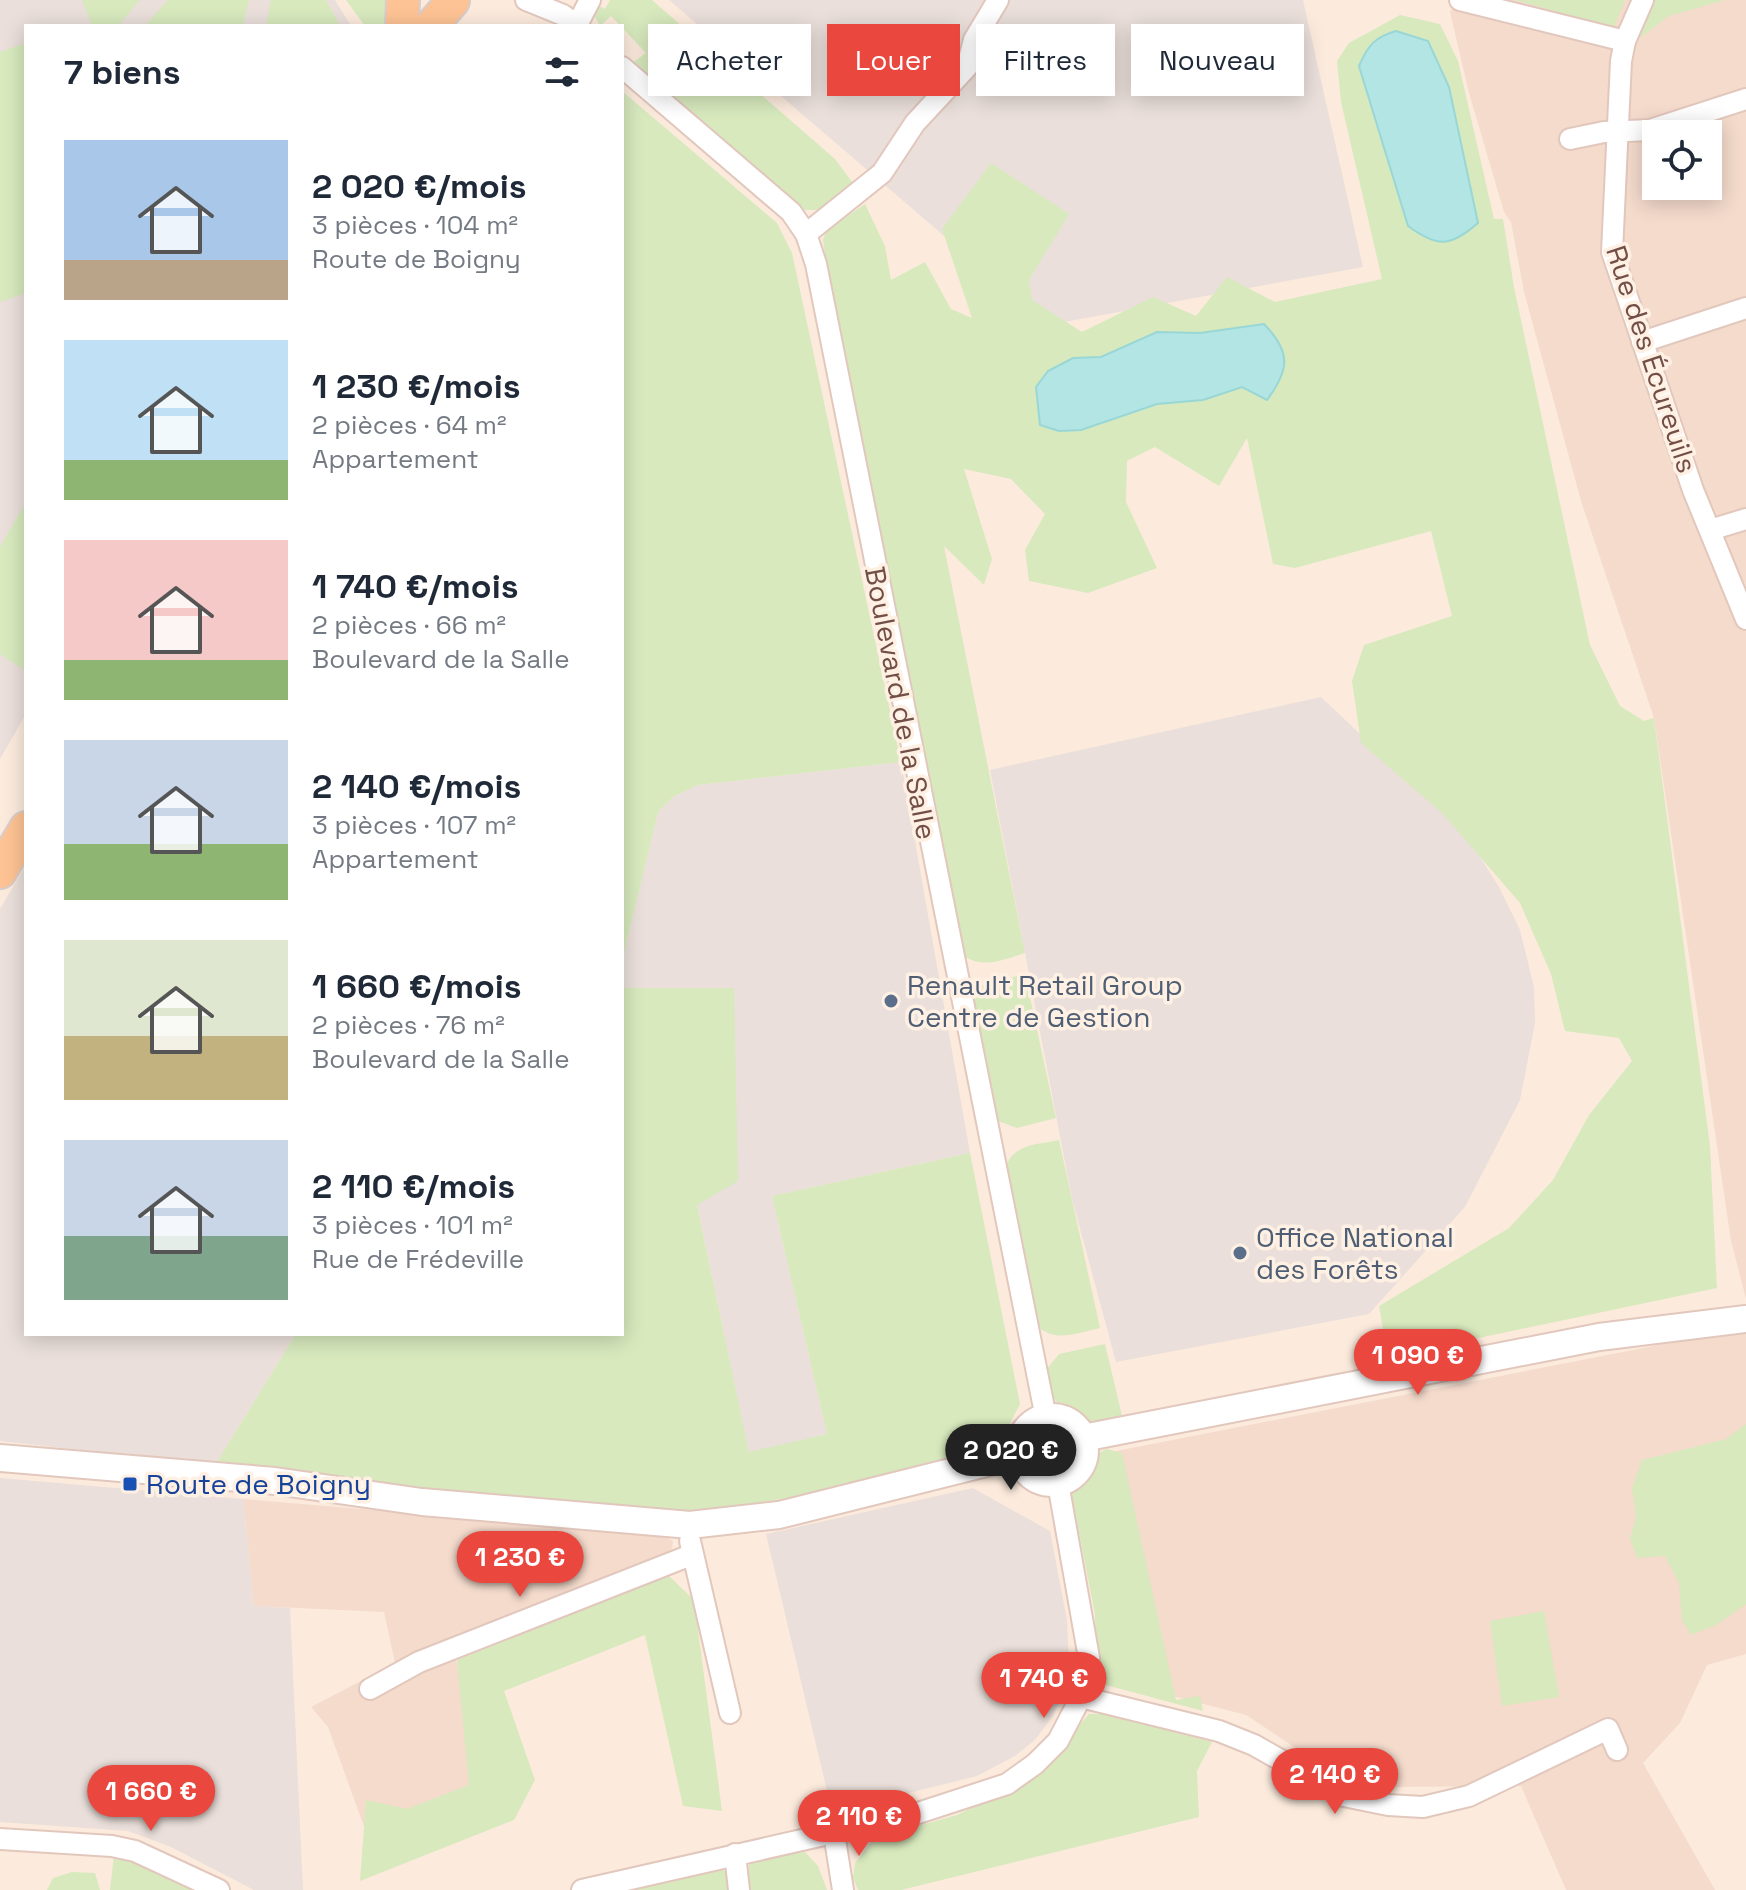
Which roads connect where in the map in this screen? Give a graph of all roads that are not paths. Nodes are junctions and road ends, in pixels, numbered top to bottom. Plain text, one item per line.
1 (403, 0) edge
2 (436, 0) edge
3 (468, 0) edge
4 (526, 0) edge
5 (590, 0) edge
6 (998, 0) edge
7 (1460, 0) edge
8 (1643, 0) edge
9 (453, 1) edge
10 (567, 16) edge
11 (402, 24) edge
12 (433, 24) edge
13 (1625, 41) junction
14 (624, 69) edge
15 (1746, 99) edge
16 (1618, 133) junction
17 (1570, 139) dead end
18 (806, 234) junction
19 (1746, 308) edge
20 (1642, 342) junction
21 (1746, 519) edge
22 (1710, 530) junction
23 (1746, 619) edge
24 (24, 831) edge
25 (0, 872) edge
26 (1746, 1319) edge
27 (1046, 1418) junction
28 (1083, 1438) junction
29 (1018, 1455) junction
30 (0, 1458) edge
31 (1058, 1483) junction
32 (690, 1525) junction
33 (691, 1555) junction
34 (370, 1689) dead end
35 (1081, 1697) junction
36 (730, 1713) dead end
37 (1617, 1750) dead end
38 (834, 1833) junction
39 (0, 1839) edge
40 (735, 1854) junction
41 (219, 1890) edge
42 (582, 1890) edge
43 (739, 1890) edge
44 (843, 1890) edge

1 - 11 main road
2 - 9 main road
3 - 9 main road
4 - 10 street
5 - 10 street
6 - 18 street
7 - 13 street
8 - 13 street, Rue des Écureuils
9 - 12 main road
13 - 16 street, Rue des Écureuils
14 - 18 street, Boulevard de la Salle
15 - 16 street
16 - 17 street
16 - 20 street, Rue des Écureuils
18 - 27 street, Boulevard de la Salle
19 - 20 street
20 - 22 street, Rue des Écureuils
21 - 22 street
22 - 23 street, Rue des Écureuils
24 - 25 main road
26 - 28 street
27 - 28 street
27 - 29 street
28 - 31 street
29 - 31 street
29 - 32 street
30 - 32 street
31 - 35 street
32 - 33 street
33 - 34 street
33 - 36 street
35 - 37 street
35 - 38 street
38 - 40 street
38 - 44 street
39 - 41 street
40 - 42 street
40 - 43 street

